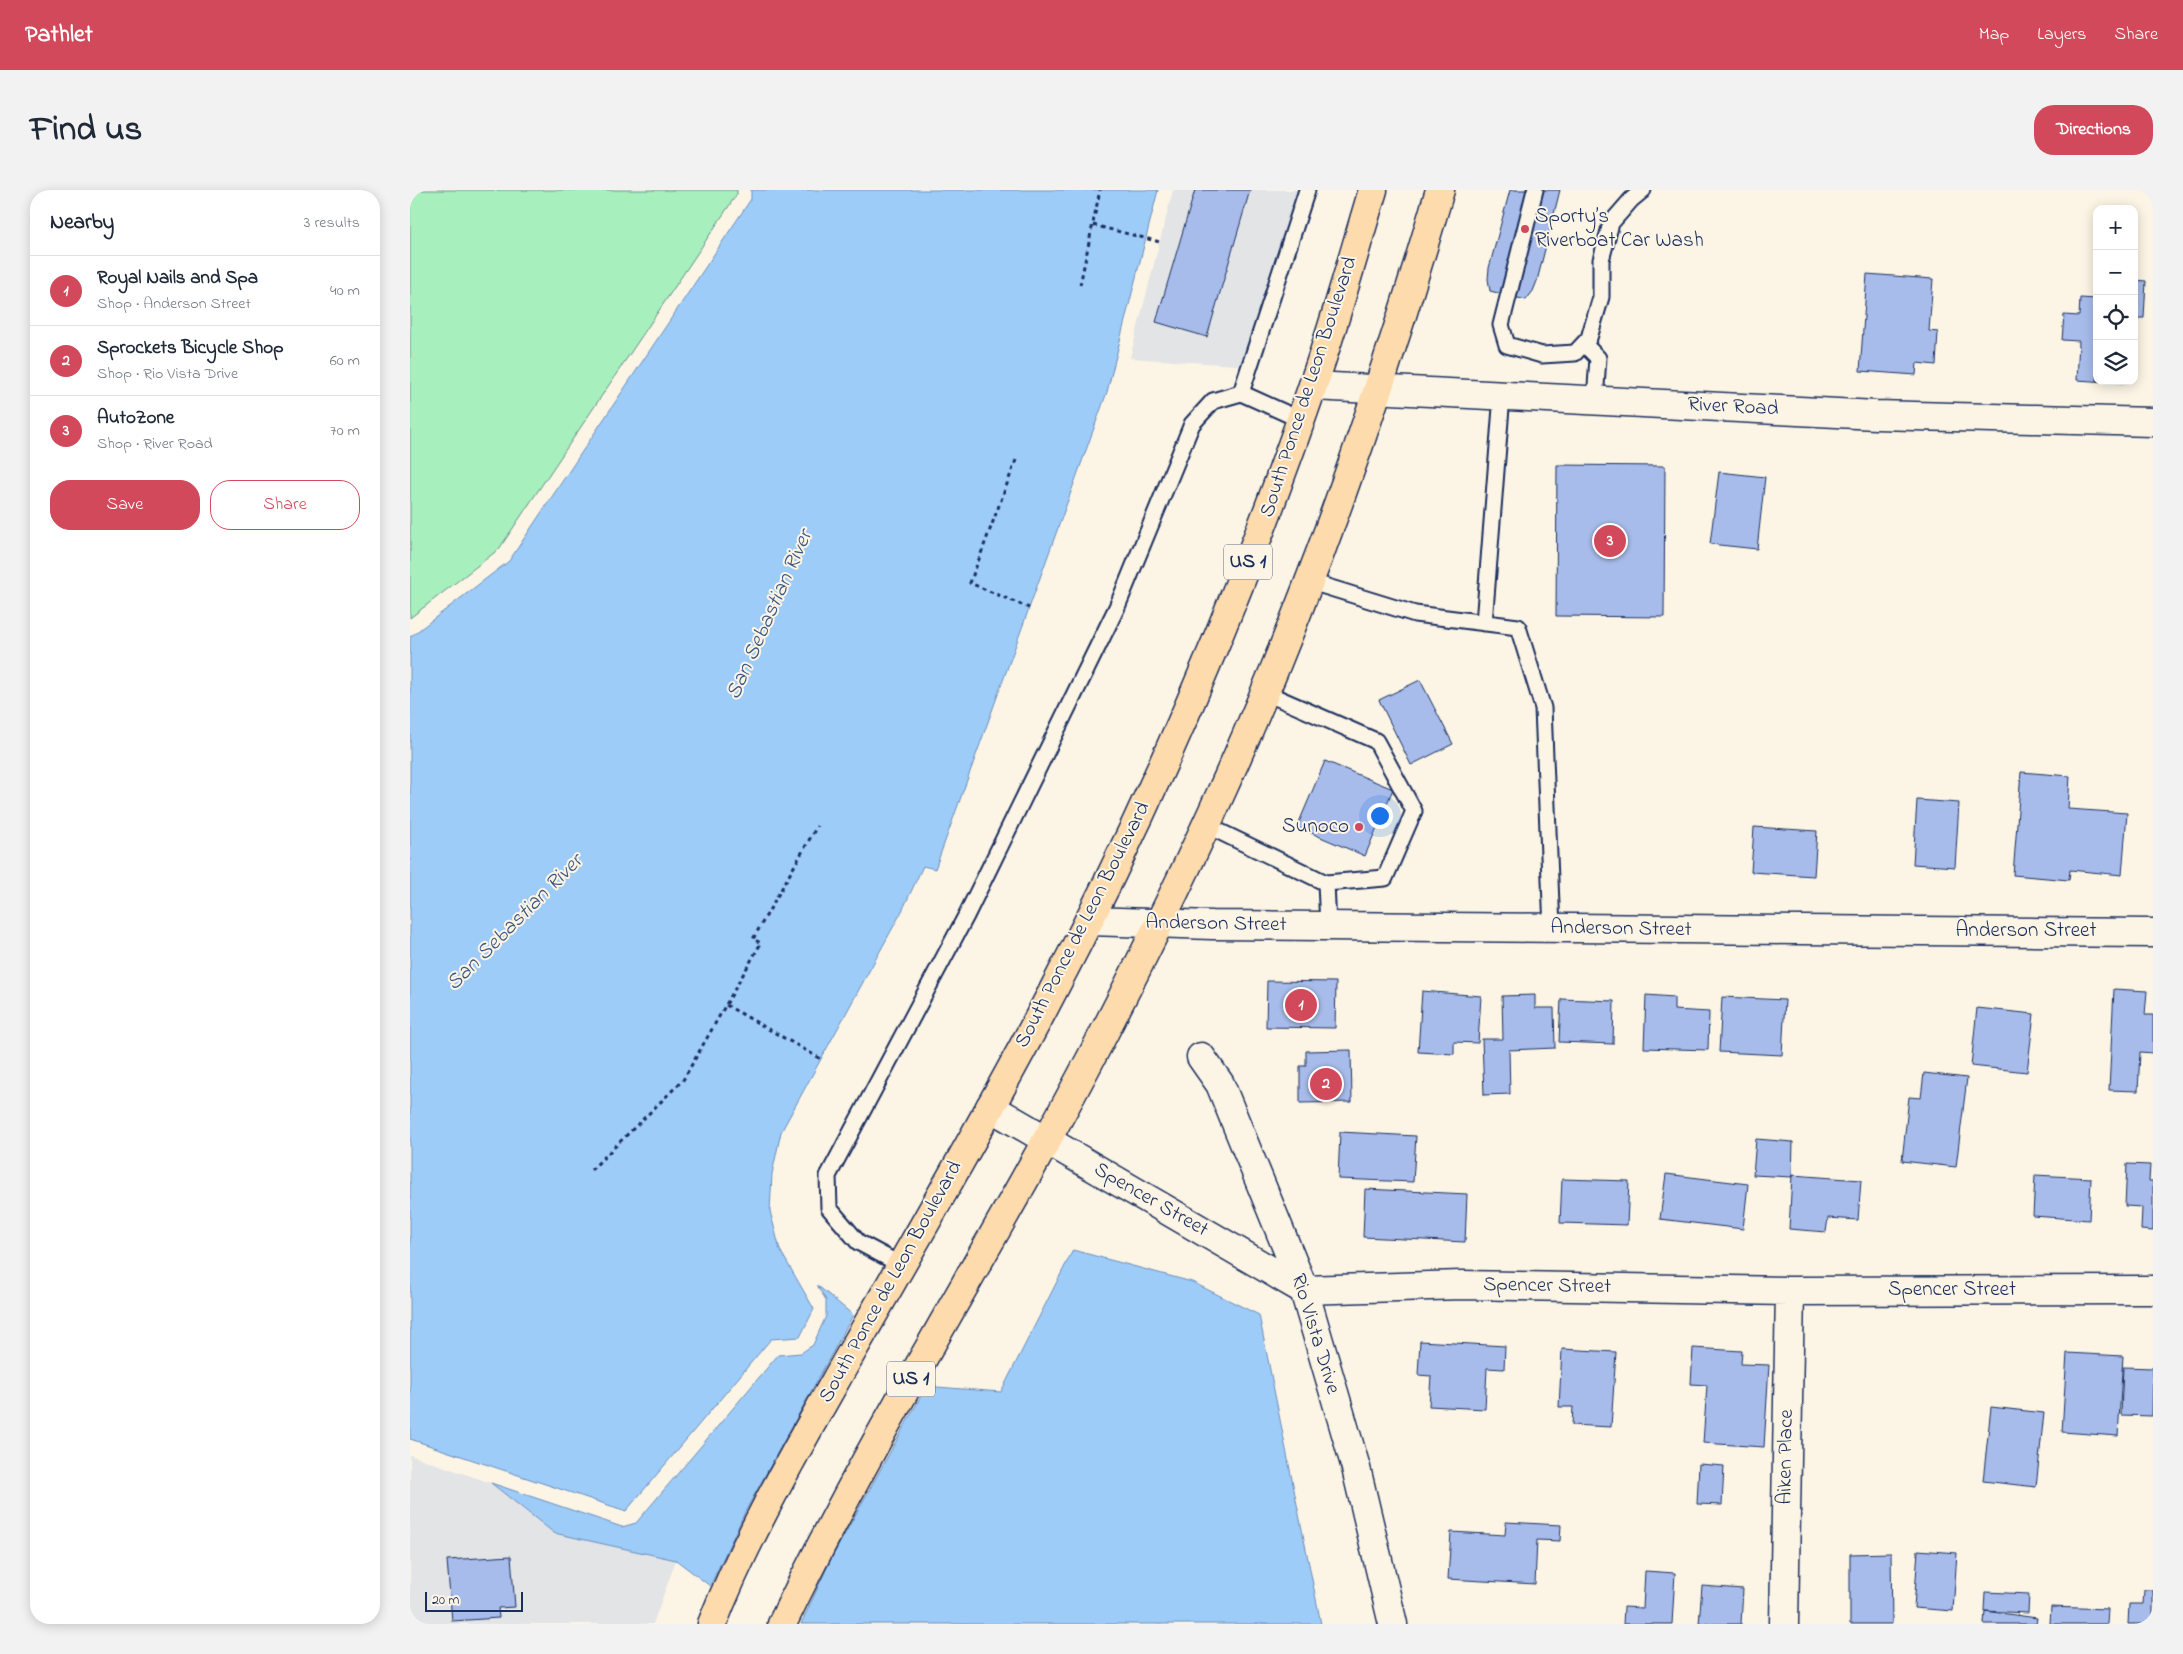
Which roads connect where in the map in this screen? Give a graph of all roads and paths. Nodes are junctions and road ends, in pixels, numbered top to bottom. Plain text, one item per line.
1 (1100, 190) edge
2 (1307, 190) edge
3 (1372, 190) edge
4 (1440, 190) edge
5 (1535, 190) edge
6 (1643, 190) edge
7 (1093, 225) junction
8 (1160, 242) dead end
9 (1080, 285) dead end
10 (1584, 344) junction
11 (1313, 386) junction
12 (1378, 389) junction
13 (1241, 393) junction
14 (1502, 395) junction
15 (1595, 400) junction
16 (1301, 420) junction
17 (2153, 422) edge
18 (1016, 460) dead end
19 (1308, 581) junction
20 (1029, 608) dead end
21 (1484, 623) junction
22 (1264, 692) junction
23 (1206, 825) junction
24 (817, 826) dead end
25 (1326, 883) junction
26 (1089, 921) junction
27 (1159, 924) junction
28 (1328, 926) junction
29 (1552, 929) junction
30 (2153, 933) edge
31 (726, 1005) junction
32 (1201, 1056) dead end
33 (821, 1059) dead end
34 (990, 1107) junction
35 (1047, 1138) junction
36 (591, 1170) dead end
37 (901, 1265) junction
38 (1304, 1290) junction
39 (2153, 1290) edge
40 (1790, 1291) junction
41 (712, 1624) edge
42 (782, 1624) edge
43 (1393, 1624) edge
44 (1784, 1624) edge

1 - 7 path
2 - 13 lane
3 - 11 highway, South Ponce de Leon Boulevard / US 1
4 - 12 highway, US 1
5 - 10 lane
6 - 10 lane
7 - 8 path
7 - 9 path
10 - 15 lane
11 - 12 street, River Road
11 - 16 highway, South Ponce de Leon Boulevard / US 1
12 - 14 street, River Road
12 - 19 highway, US 1
13 - 16 lane
13 - 37 lane
14 - 15 street, River Road
14 - 21 lane
15 - 17 street, River Road
16 - 26 highway, South Ponce de Leon Boulevard / US 1
18 - 20 path
19 - 21 lane
19 - 22 highway, US 1
21 - 29 lane
22 - 23 highway, US 1
22 - 25 lane
23 - 25 lane
23 - 27 highway, US 1
24 - 31 path
25 - 28 lane
26 - 27 street, Anderson Street
26 - 34 highway, South Ponce de Leon Boulevard / US 1
27 - 28 street, Anderson Street
27 - 35 highway, US 1
28 - 29 street, Anderson Street
29 - 30 street, Anderson Street
31 - 33 path
31 - 36 path
32 - 38 street, Rio Vista Drive
34 - 35 street, Spencer Street
34 - 37 highway, South Ponce de Leon Boulevard / US 1
35 - 38 street, Spencer Street
35 - 42 highway, US 1
37 - 41 highway, South Ponce de Leon Boulevard / US 1
38 - 40 street, Spencer Street
38 - 43 street, Rio Vista Drive
39 - 40 street, Spencer Street
40 - 44 street, Aiken Place

